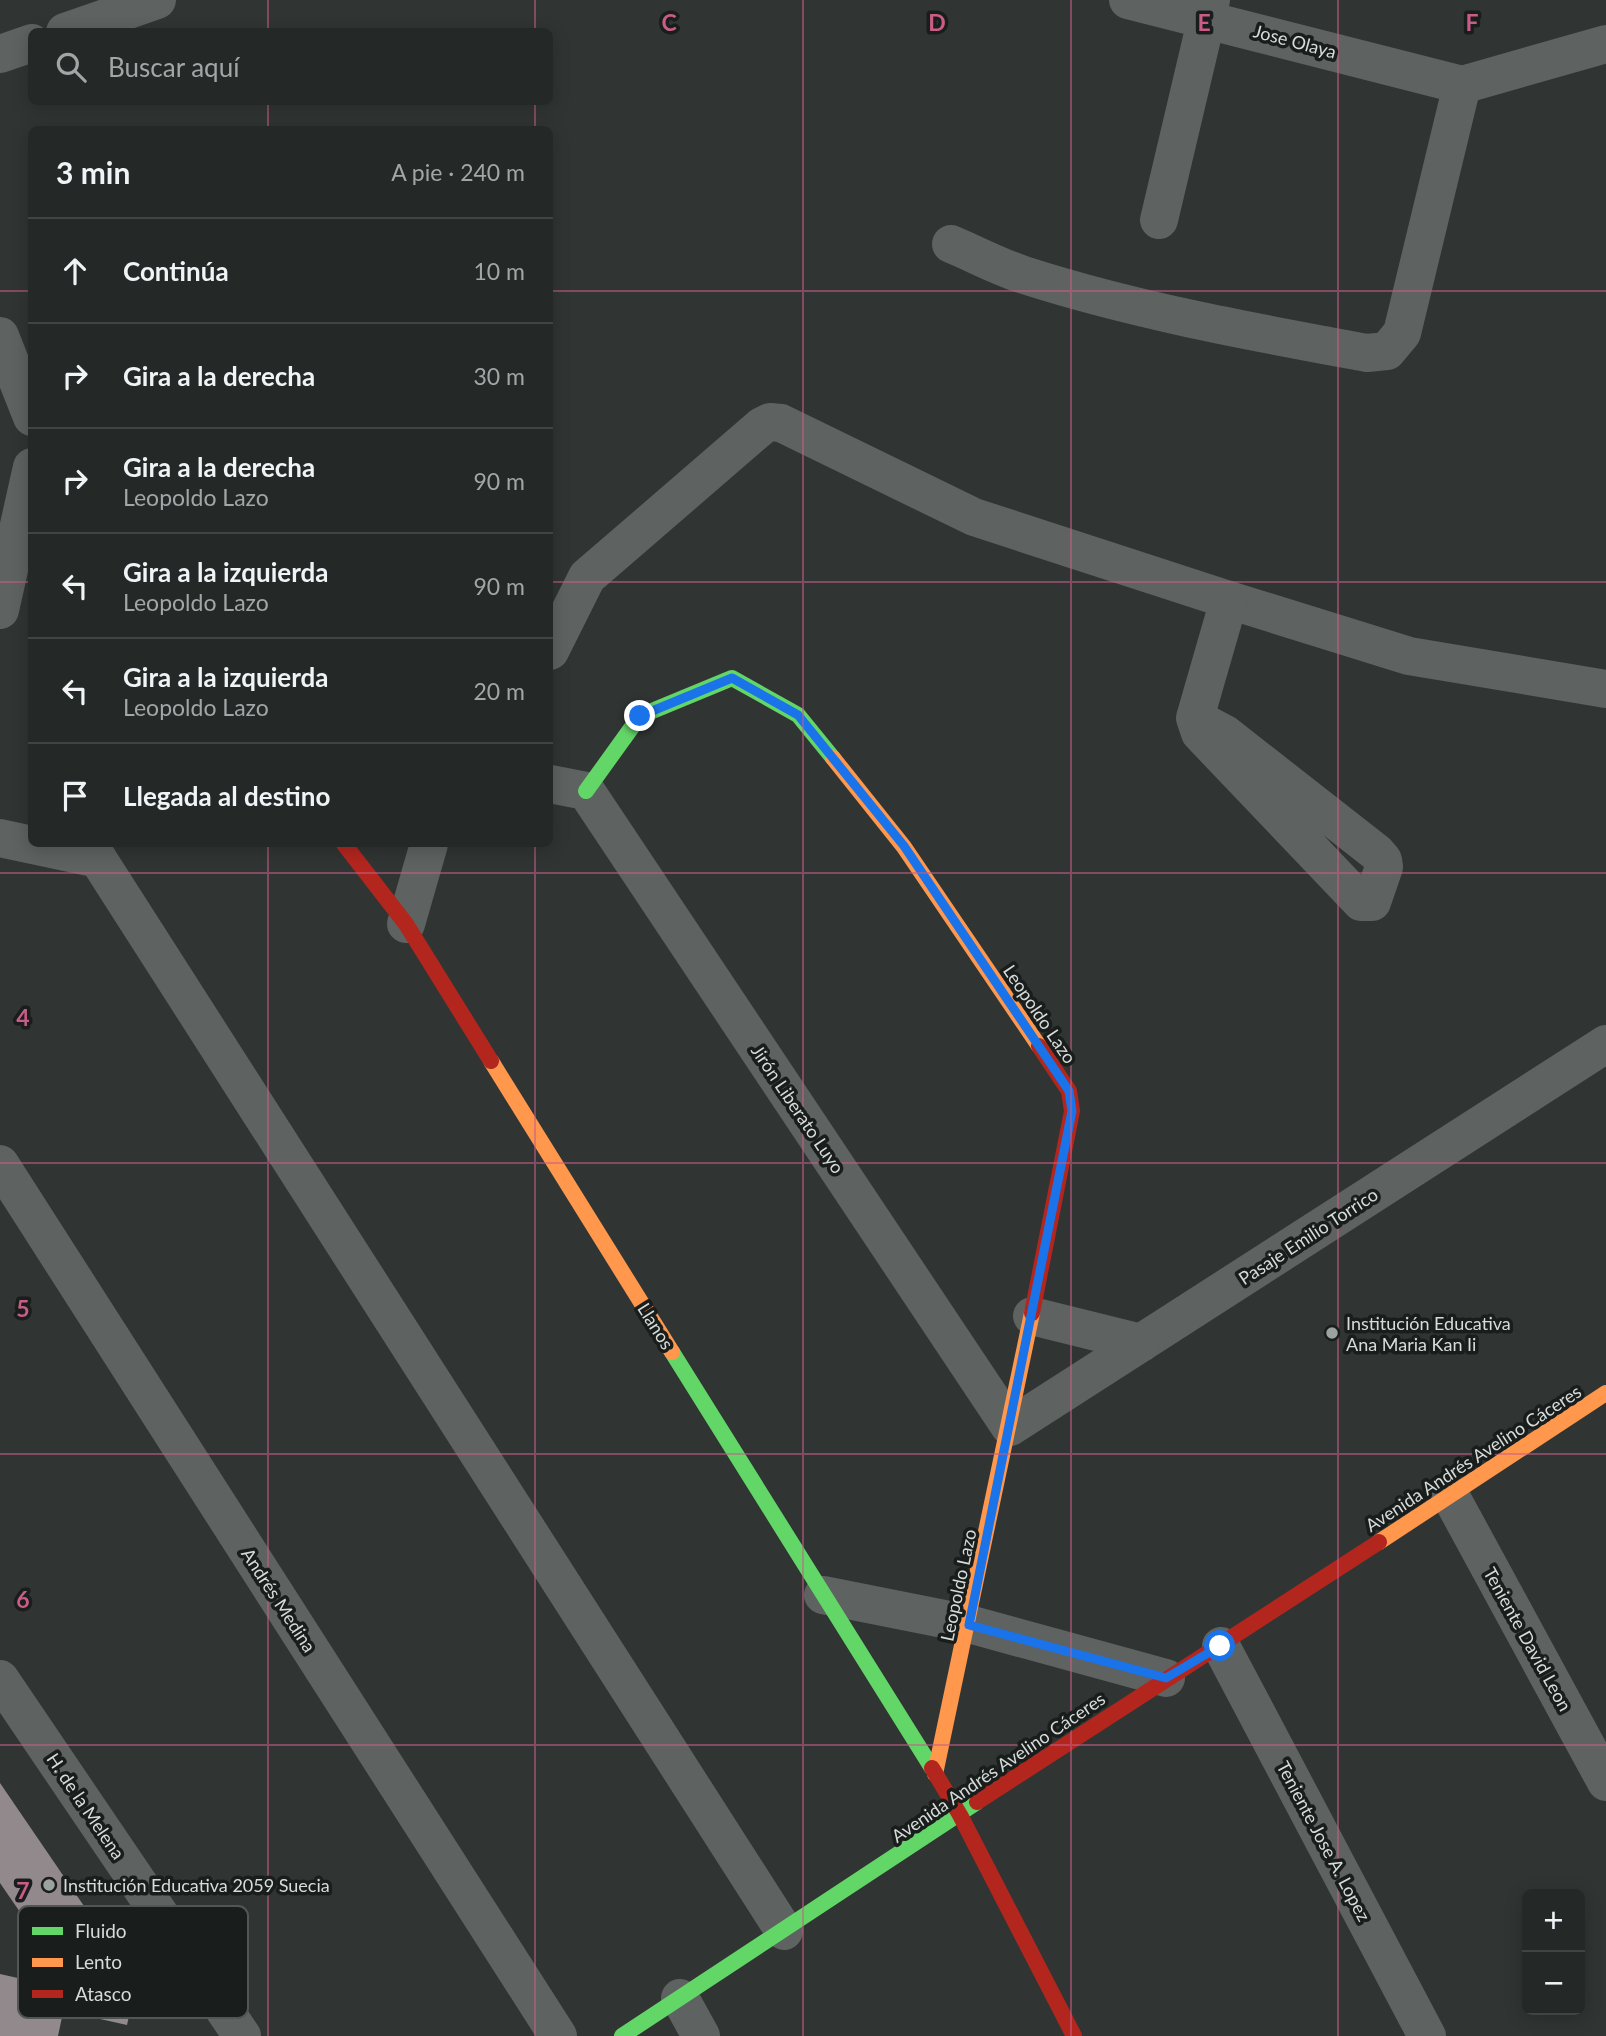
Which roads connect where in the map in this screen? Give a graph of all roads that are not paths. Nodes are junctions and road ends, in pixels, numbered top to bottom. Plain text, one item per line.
1 (158, 0) edge
2 (1128, 0) edge
3 (1209, 9) edge
4 (77, 28) edge
5 (28, 44) edge
6 (1606, 44) edge
7 (0, 54) edge
8 (1462, 85) junction
9 (1159, 220) dead end
10 (951, 244) dead end
11 (0, 336) edge
12 (28, 407) edge
13 (28, 476) edge
14 (10, 518) edge
15 (1229, 600) junction
16 (0, 610) edge
17 (553, 645) edge
18 (1605, 687) edge
19 (1195, 718) junction
20 (568, 788) edge
21 (0, 838) edge
22 (28, 841) edge
23 (75, 847) edge
24 (346, 847) edge
25 (428, 847) edge
26 (108, 851) edge
27 (406, 924) junction
28 (1606, 1044) edge
29 (0, 1164) edge
30 (1032, 1316) junction
31 (1142, 1343) junction
32 (1606, 1394) edge
33 (1010, 1427) junction
34 (1450, 1495) junction
35 (823, 1595) junction
36 (969, 1625) junction
37 (1220, 1646) junction
38 (1166, 1678) junction
39 (0, 1679) edge
40 (936, 1774) junction
41 (1606, 1782) edge
42 (960, 1815) junction
43 (154, 1906) edge
44 (785, 1931) junction
45 (680, 1998) junction
46 (230, 2018) edge
47 (242, 2036) edge
48 (558, 2036) edge
49 (622, 2036) edge
50 (701, 2036) edge
51 (1074, 2036) edge
52 (1427, 2036) edge

1 - 4 street
2 - 3 street, Jose Olaya
3 - 8 street, Jose Olaya
3 - 9 street
5 - 7 street
6 - 8 street
8 - 10 street
11 - 12 street
13 - 14 street
14 - 16 street
15 - 17 street
15 - 18 street
15 - 19 street
19 - 19 street
20 - 30 street, Leopoldo Lazo
20 - 33 street, Jirón Liberato Luyo
21 - 22 street
23 - 26 street
24 - 27 street, Llanos
25 - 27 street
26 - 44 street
27 - 35 street, Llanos
28 - 31 street, Pasaje Emilio Torrico
29 - 48 street, Andrés Medina
30 - 31 street
30 - 33 street, Leopoldo Lazo
31 - 33 street, Pasaje Emilio Torrico
32 - 34 street, Avenida Andrés Avelino Cáceres
33 - 36 street, Leopoldo Lazo
34 - 37 street, Avenida Andrés Avelino Cáceres
34 - 41 street, Teniente David Leon
35 - 36 street
35 - 40 street, Llanos
36 - 38 street
36 - 40 street, Leopoldo Lazo
37 - 38 street, Avenida Andrés Avelino Cáceres
37 - 52 street, Teniente Jose A. Lopez
38 - 42 street, Avenida Andrés Avelino Cáceres
39 - 43 street, H. de la Melena
40 - 42 street, Llanos
42 - 44 street, Avenida Andrés Avelino Cáceres
42 - 51 street, Llanos
44 - 45 street, Avenida Andrés Avelino Cáceres
45 - 49 street, Avenida Andrés Avelino Cáceres
45 - 50 street
46 - 47 street, H. de la Melena

